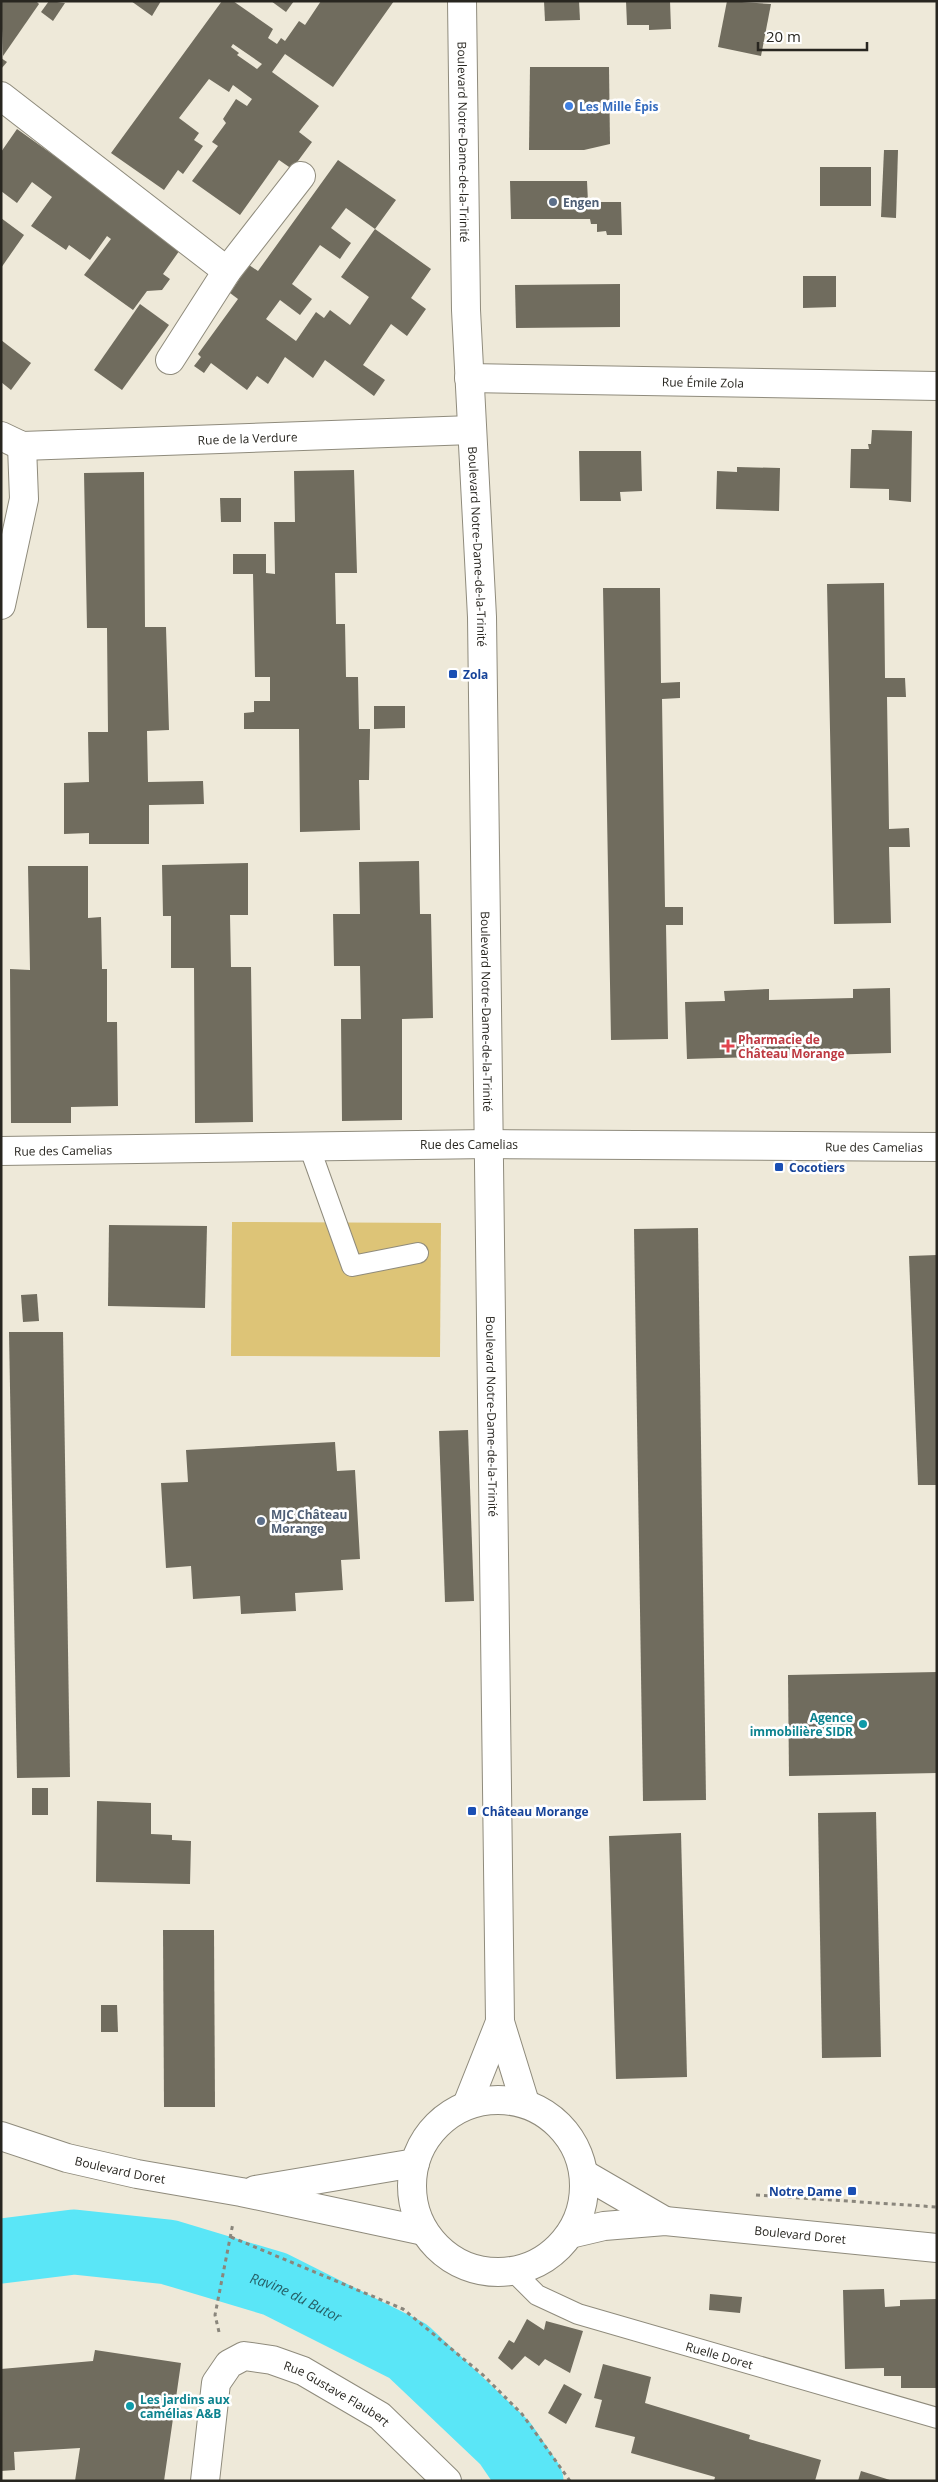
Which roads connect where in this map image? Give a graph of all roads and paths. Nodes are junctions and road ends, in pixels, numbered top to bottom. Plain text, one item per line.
1 (462, 1) edge
2 (2, 98) edge
3 (301, 176) dead end
4 (227, 270) junction
5 (170, 360) dead end
6 (469, 378) junction
7 (937, 386) edge
8 (472, 430) junction
9 (12, 441) edge
10 (1, 605) edge
11 (489, 1144) junction
12 (309, 1146) junction
13 (937, 1147) edge
14 (1, 1151) edge
15 (418, 1253) dead end
16 (500, 2022) junction
17 (525, 2103) junction
18 (467, 2104) junction
19 (1, 2136) edge
20 (414, 2162) junction
21 (584, 2174) junction
22 (241, 2192) junction
23 (753, 2194) dead end
24 (937, 2207) edge
25 (665, 2221) junction
26 (424, 2231) junction
27 (570, 2234) junction
28 (231, 2237) dead end
29 (229, 2246) dead end
30 (937, 2248) edge
31 (514, 2272) junction
32 (215, 2315) dead end
33 (937, 2418) edge
34 (205, 2481) edge
35 (447, 2481) edge
36 (570, 2481) edge

1 - 6 street, Boulevard Notre-Dame-de-la-Trinité
2 - 4 street
3 - 4 street
4 - 5 street
6 - 7 street, Rue Émile Zola
6 - 8 street, Boulevard Notre-Dame-de-la-Trinité
8 - 9 street, Rue de la Verdure
8 - 11 street, Boulevard Notre-Dame-de-la-Trinité
9 - 10 street
11 - 12 street, Rue des Camelias
11 - 13 street, Rue des Camelias
11 - 16 street, Boulevard Notre-Dame-de-la-Trinité
12 - 14 street, Rue des Camelias
12 - 15 lane
16 - 17 street, Boulevard Notre-Dame-de-la-Trinité
16 - 18 street, Boulevard Notre-Dame-de-la-Trinité
17 - 18 street
17 - 21 street
18 - 20 street
19 - 22 street, Boulevard Doret
20 - 22 street, Boulevard Doret
20 - 26 street
21 - 25 street, Boulevard Doret
21 - 27 street
22 - 26 street, Boulevard Doret
23 - 24 path
25 - 27 street, Boulevard Doret
25 - 30 street, Boulevard Doret
26 - 31 street
27 - 31 street
28 - 36 path
29 - 32 path
31 - 33 lane, Ruelle Doret
34 - 35 street, Rue Gustave Flaubert

